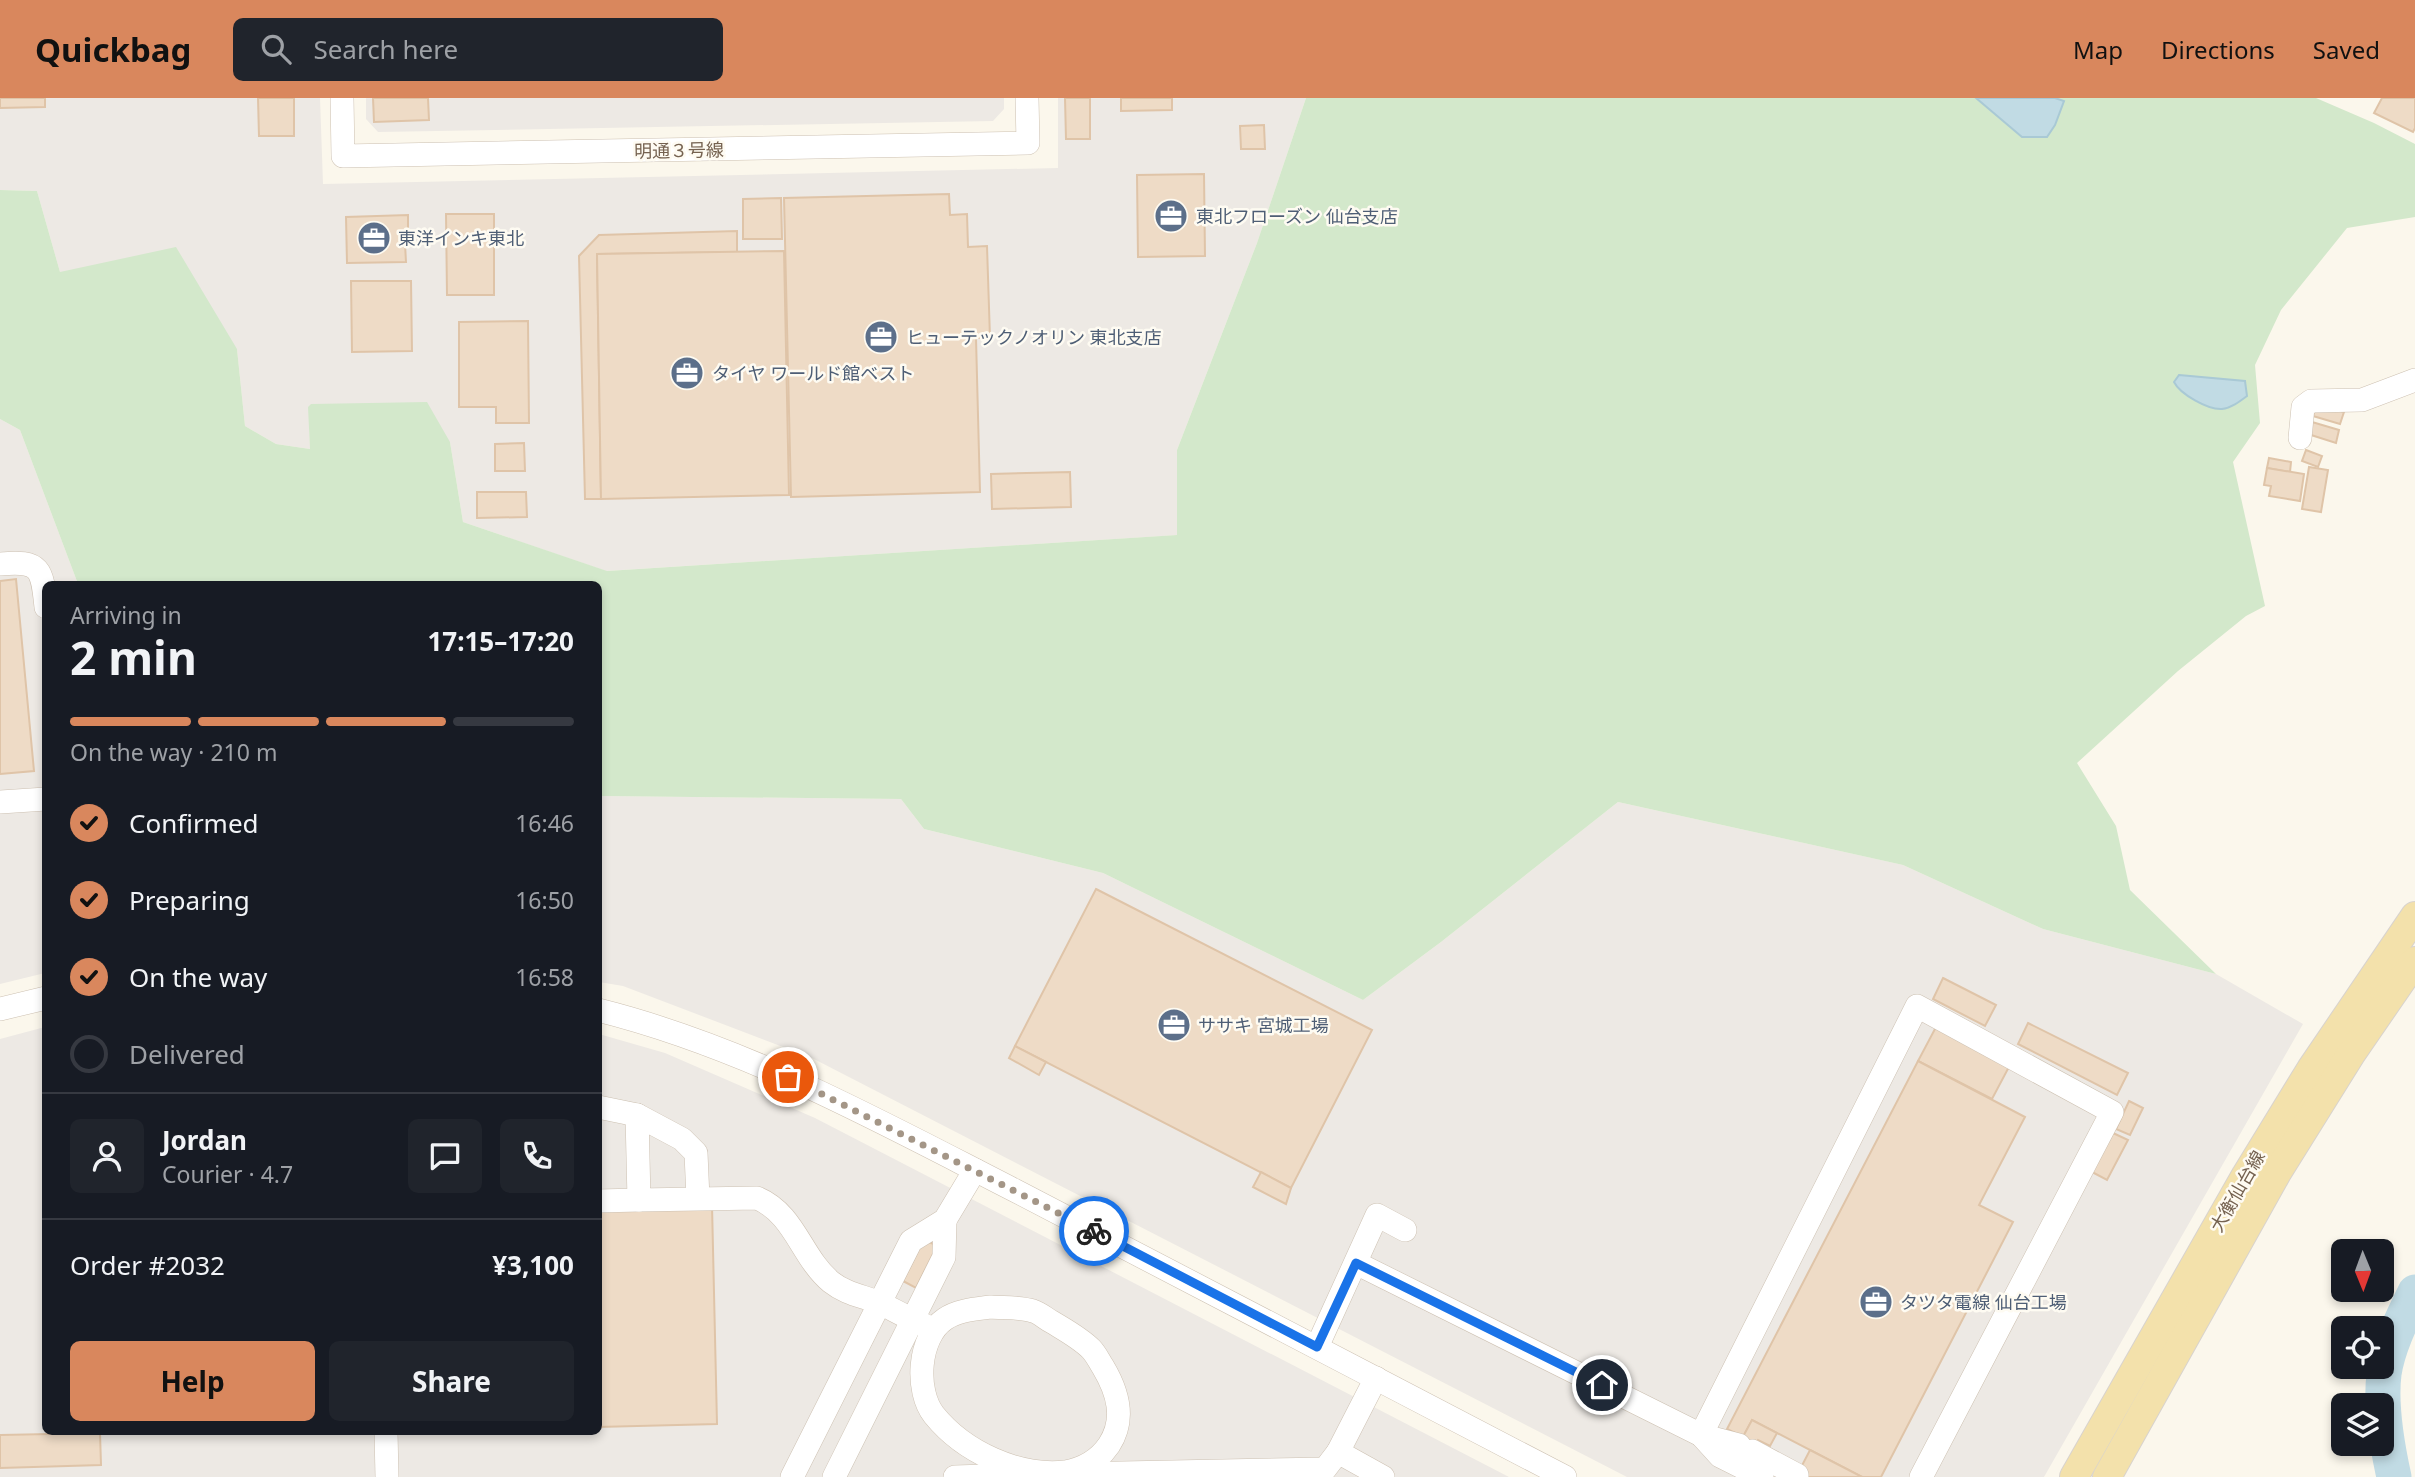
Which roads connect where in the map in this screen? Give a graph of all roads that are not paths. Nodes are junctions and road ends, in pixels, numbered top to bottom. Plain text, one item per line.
1 (342, 98) edge
2 (1027, 98) edge
3 (2415, 380) edge
4 (2300, 438) dead end
5 (0, 564) edge
6 (43, 581) edge
7 (42, 799) edge
8 (0, 802) edge
9 (2415, 916) edge
10 (2415, 961) edge
11 (42, 999) edge
12 (0, 1009) edge
13 (602, 1011) edge
14 (602, 1108) edge
15 (637, 1115) junction
16 (975, 1170) junction
17 (698, 1199) junction
18 (639, 1200) junction
19 (602, 1201) edge
20 (945, 1220) junction
21 (1405, 1230) dead end
22 (1356, 1263) junction
23 (879, 1303) junction
24 (912, 1320) junction
25 (934, 1329) junction
26 (1317, 1347) junction
27 (1376, 1378) junction
28 (386, 1435) edge
29 (1701, 1435) junction
30 (1338, 1452) junction
31 (1777, 1473) edge
32 (1050, 1475) junction
33 (387, 1477) edge
34 (792, 1477) edge
35 (834, 1477) edge
36 (955, 1477) edge
37 (1383, 1477) edge
38 (1565, 1477) edge
39 (1921, 1477) edge
40 (2074, 1477) edge
41 (2107, 1477) edge

1 - 2 street, 明通３号線
3 - 4 street
5 - 6 street
7 - 8 street
9 - 40 main road, 大衡仙台線
10 - 41 main road, 大衡仙台線
11 - 12 street
13 - 16 street
14 - 15 street
15 - 17 street
15 - 18 street
16 - 20 street
16 - 26 street
17 - 18 street
17 - 23 street
18 - 19 street
20 - 23 street
20 - 24 street
21 - 22 street
22 - 26 street
22 - 29 street
23 - 24 street
23 - 34 street
24 - 25 street
24 - 35 street
25 - 32 street
25 - 32 street
26 - 27 street
27 - 30 street
27 - 38 street
28 - 33 street
29 - 31 street
29 - 31 street
29 - 39 street
30 - 32 street
30 - 37 street
32 - 36 street

